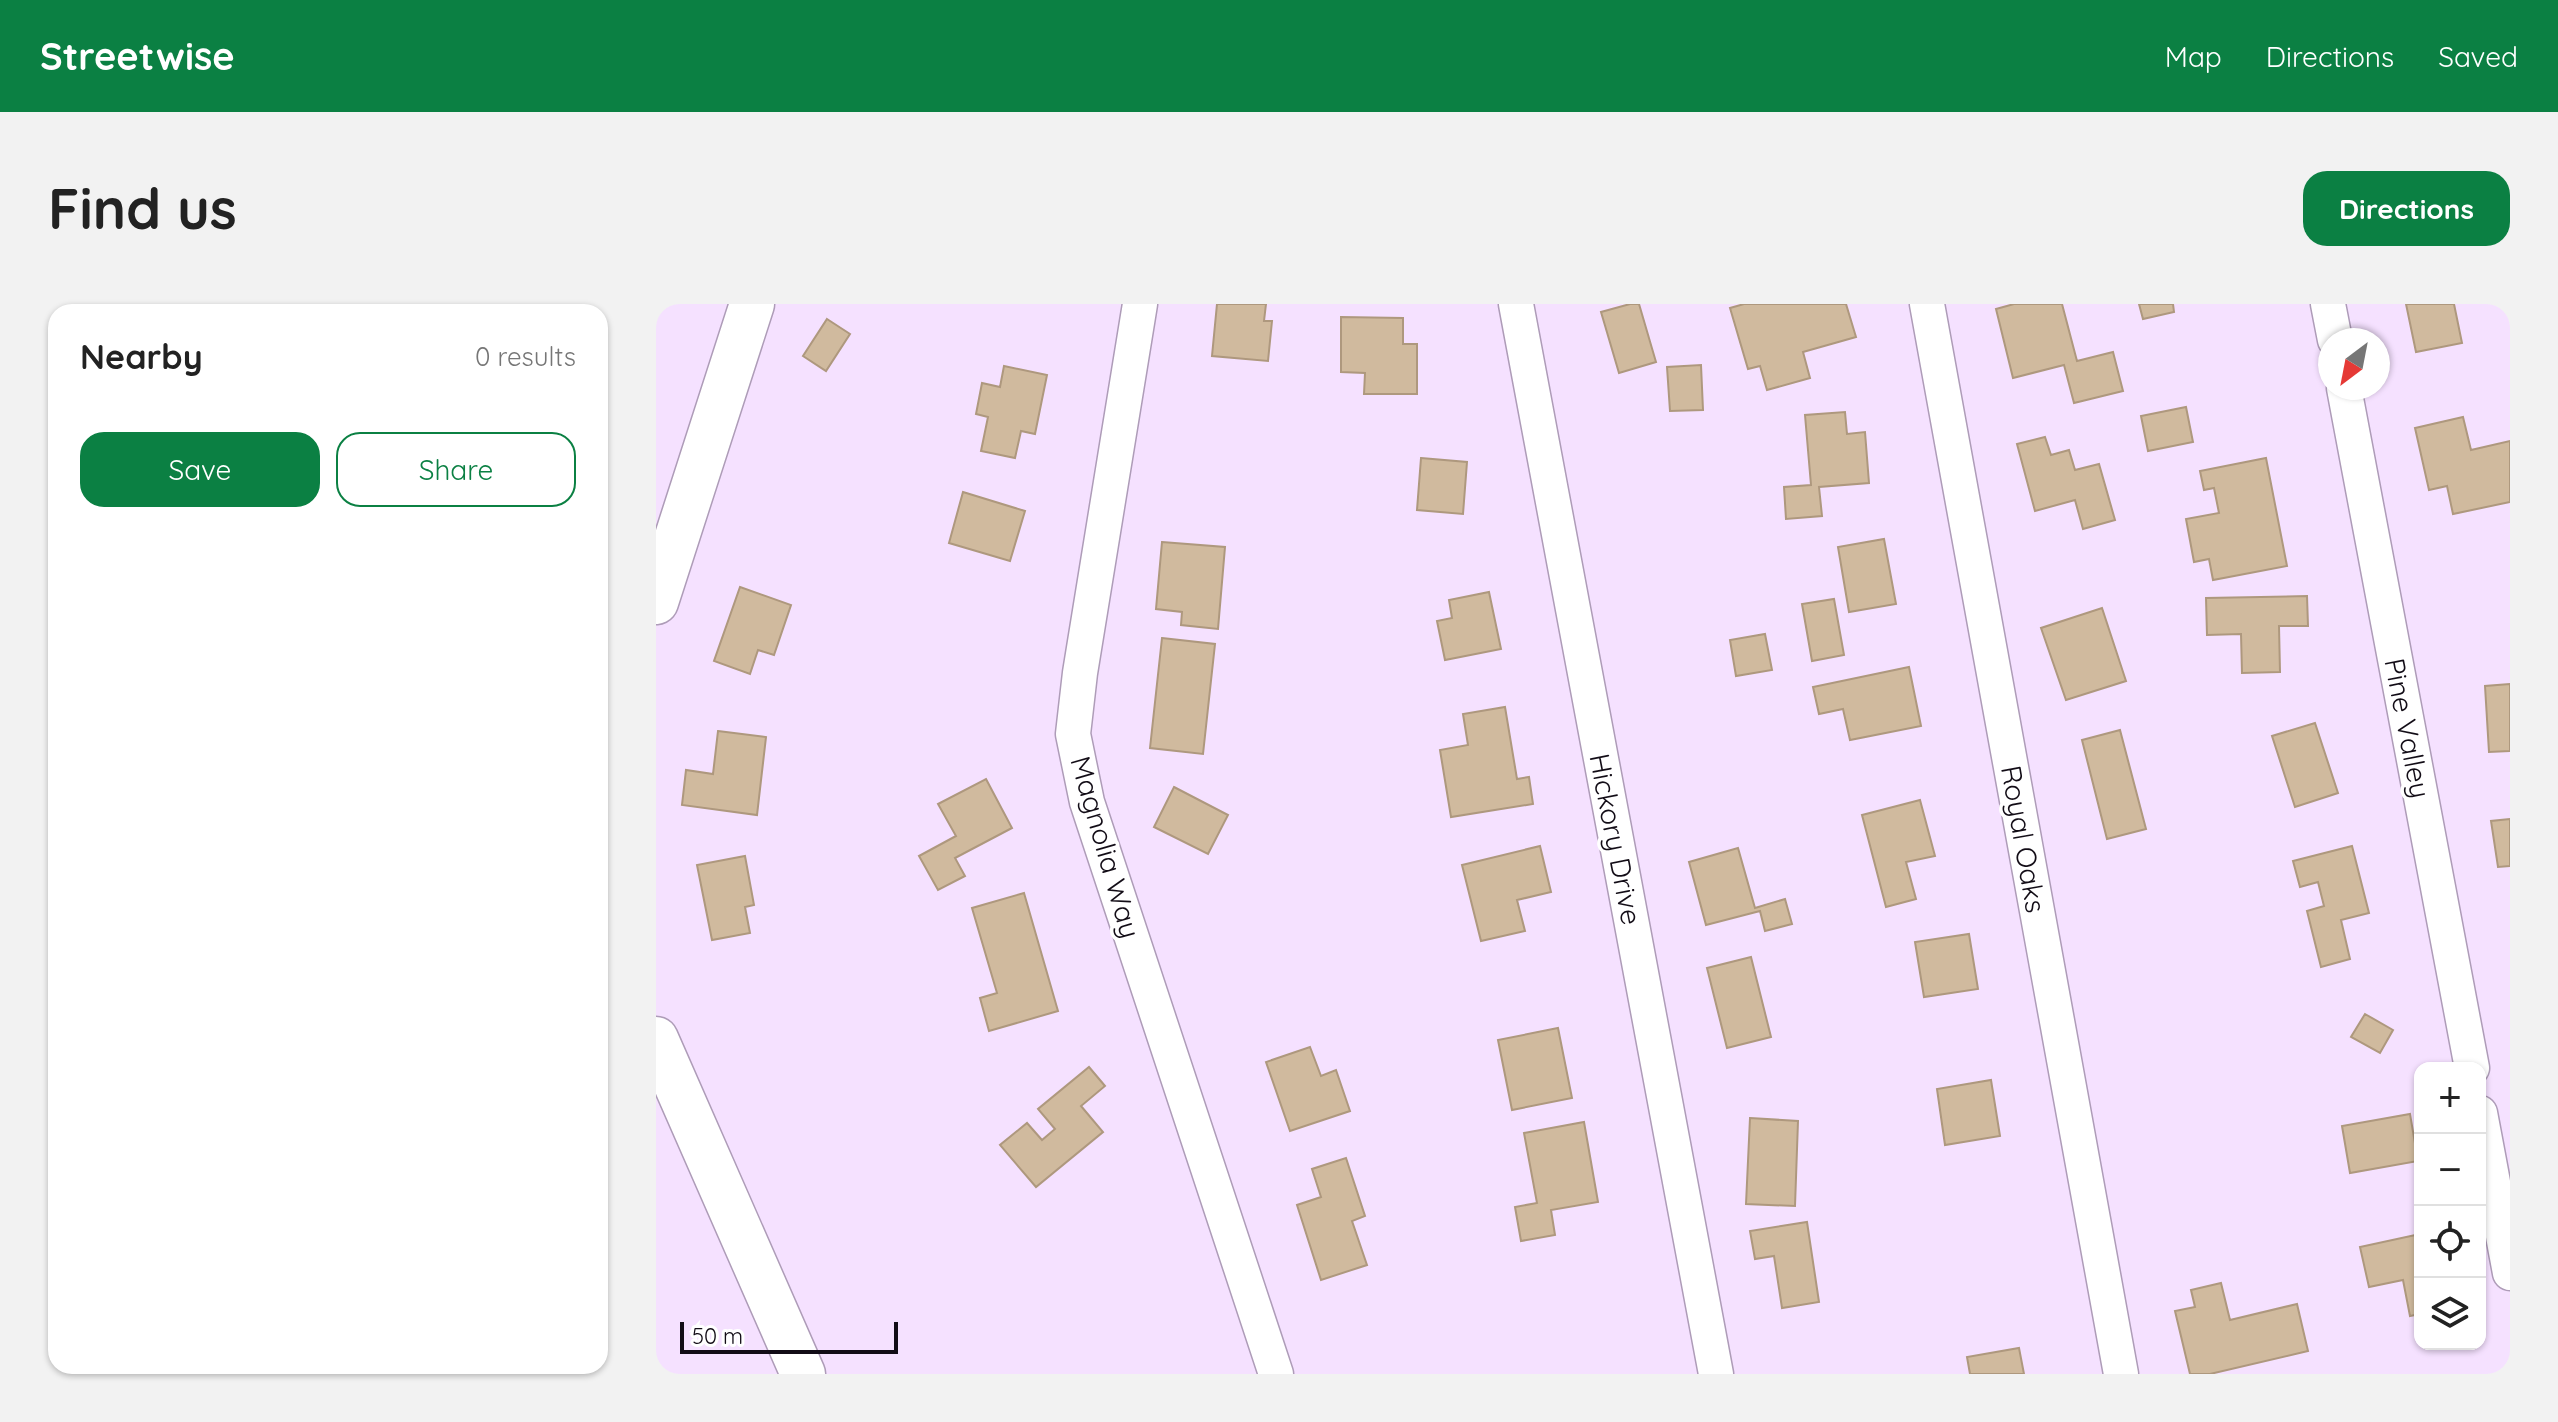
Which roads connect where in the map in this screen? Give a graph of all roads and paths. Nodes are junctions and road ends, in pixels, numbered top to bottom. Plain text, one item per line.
1 (752, 304) edge
2 (1140, 304) edge
3 (1516, 304) edge
4 (1927, 304) edge
5 (2328, 304) edge
6 (2333, 328) edge
7 (2346, 400) edge
8 (656, 602) edge
9 (656, 1039) edge
10 (2471, 1062) edge
11 (2484, 1134) edge
12 (2510, 1273) edge
13 (803, 1374) edge
14 (1276, 1374) edge
15 (1716, 1374) edge
16 (2121, 1374) edge

1 - 8 street
2 - 14 street, Magnolia Way
3 - 15 street, Hickory Drive
4 - 16 street, Royal Oaks
5 - 6 street
7 - 10 street, Pine Valley
9 - 13 street
11 - 12 street

